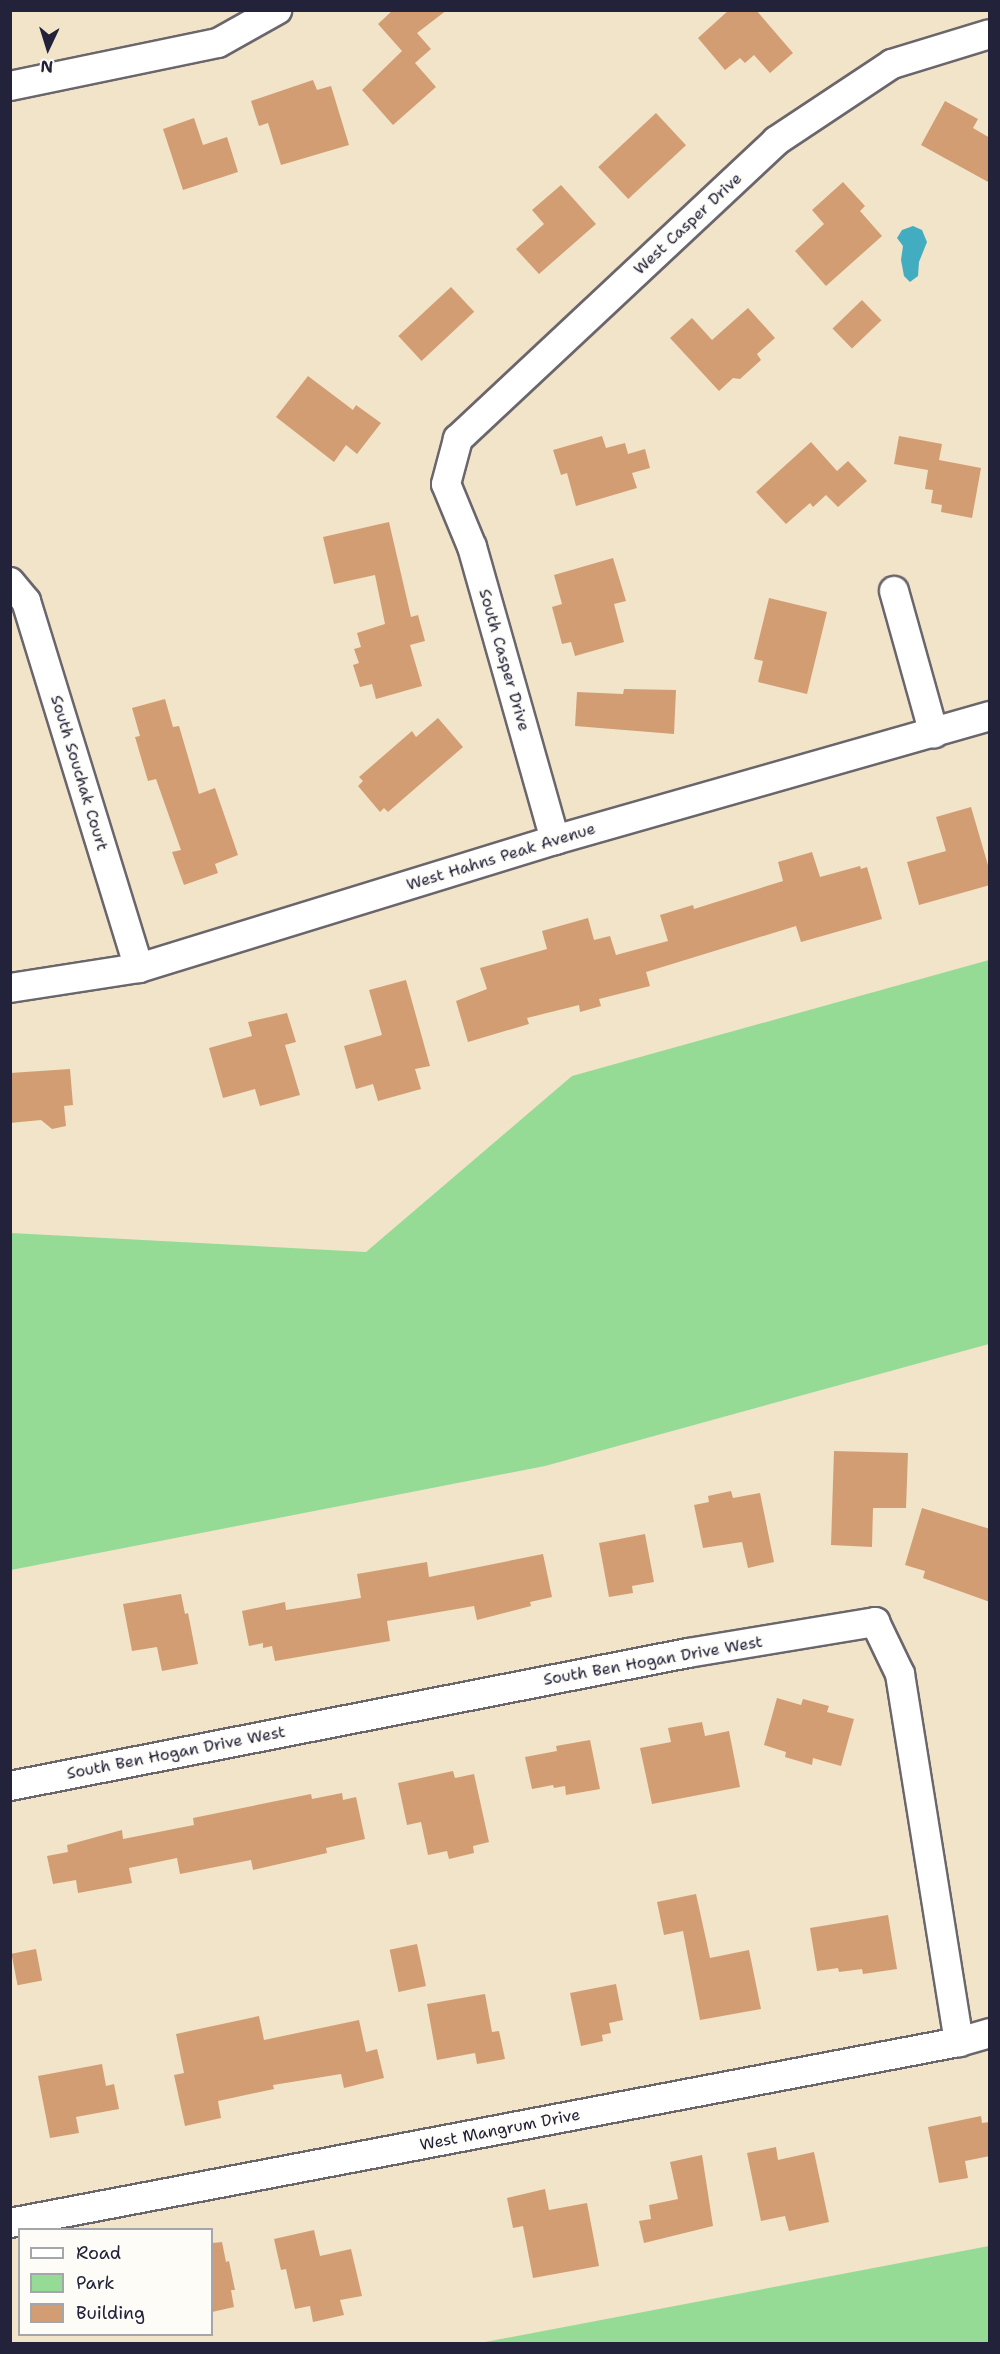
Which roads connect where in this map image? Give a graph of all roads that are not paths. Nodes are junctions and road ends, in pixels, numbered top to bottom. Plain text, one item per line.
1 (277, 10) edge
2 (990, 34) edge
3 (10, 86) edge
4 (446, 484) joint
5 (10, 582) edge
6 (894, 591) dead end
7 (990, 716) edge
8 (934, 734) junction
9 (555, 840) junction
10 (139, 968) junction
11 (10, 988) edge
12 (10, 1786) edge
13 (990, 2033) edge
14 (959, 2042) junction
15 (10, 2223) edge

1 - 3 street
2 - 4 street, West Casper Drive
4 - 9 street, South Casper Drive
5 - 10 street, South Souchak Court
6 - 8 street
7 - 8 street, West Hahns Peak Avenue
8 - 9 street, West Hahns Peak Avenue
9 - 10 street, West Hahns Peak Avenue
10 - 11 street, West Hahns Peak Avenue
12 - 14 street, South Ben Hogan Drive West
13 - 14 street, West Mangrum Drive
14 - 15 street, West Mangrum Drive

